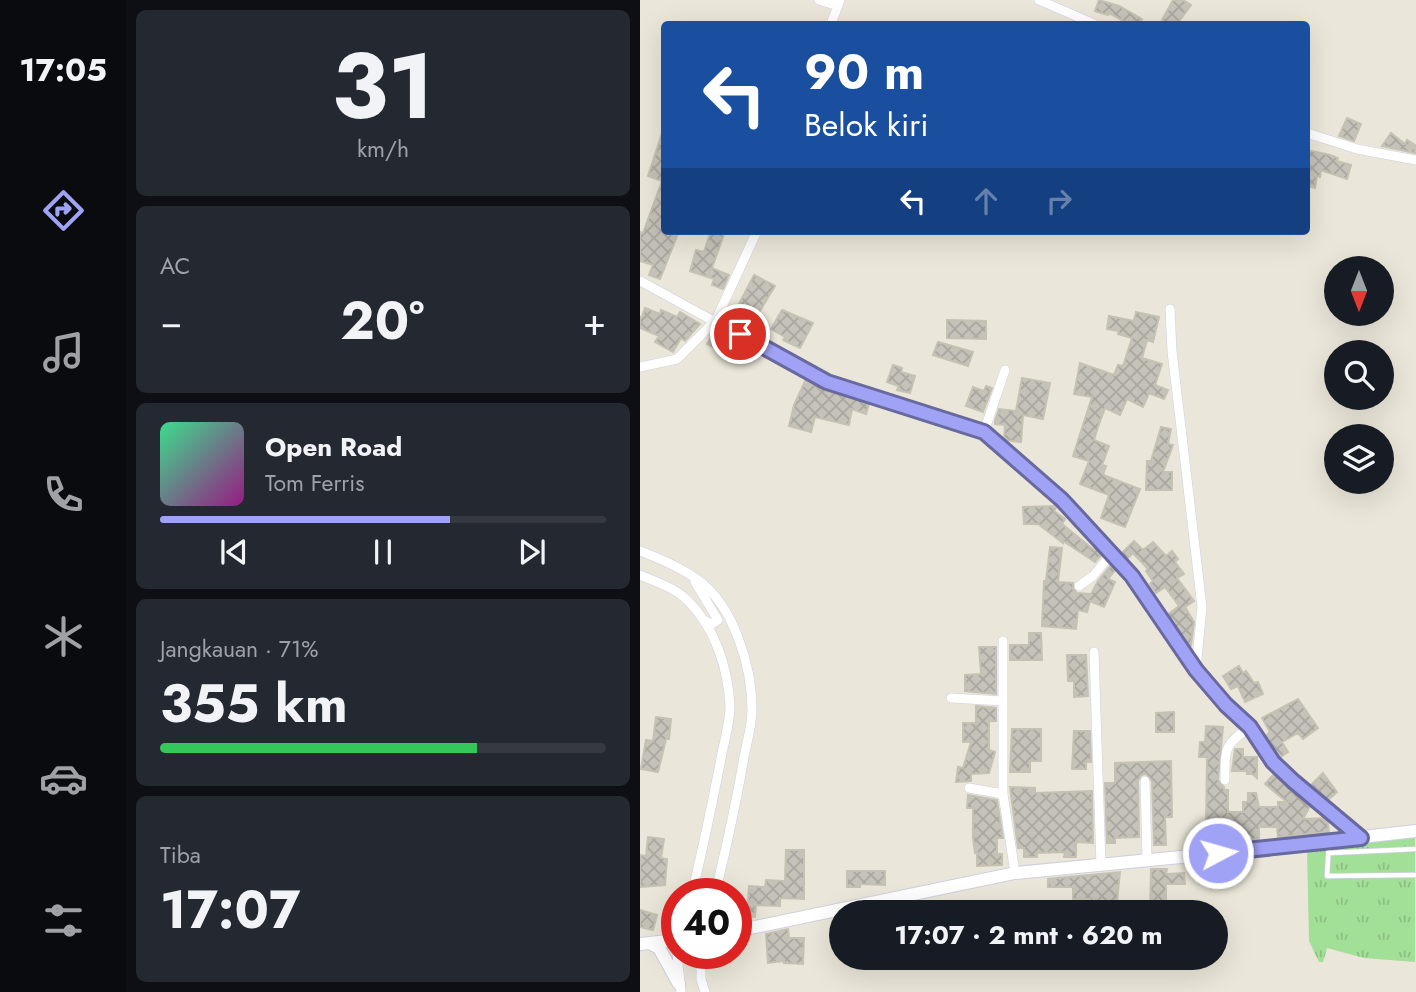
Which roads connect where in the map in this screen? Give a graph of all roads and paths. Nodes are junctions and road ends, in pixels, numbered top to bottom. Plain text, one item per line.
1 (819, 0) edge
2 (1038, 0) edge
3 (839, 3) edge
4 (832, 21) edge
5 (1087, 21) edge
6 (1310, 134) edge
7 (1415, 160) edge
8 (755, 235) edge
9 (640, 281) edge
10 (1170, 309) dead end
11 (716, 320) junction
12 (640, 368) edge
13 (1005, 370) dead end
14 (984, 432) junction
15 (640, 551) edge
16 (1112, 554) junction
17 (640, 575) edge
18 (693, 577) junction
19 (1079, 586) dead end
20 (705, 621) junction
21 (1003, 641) dead end
22 (1094, 652) dead end
23 (1196, 670) junction
24 (951, 698) dead end
25 (1003, 701) junction
26 (1250, 727) junction
27 (1225, 780) dead end
28 (1145, 781) dead end
29 (969, 788) dead end
30 (1003, 794) junction
31 (1415, 831) edge
32 (1361, 838) junction
33 (1329, 847) junction
34 (1415, 849) edge
35 (1147, 860) junction
36 (1101, 865) junction
37 (1015, 873) junction
38 (1415, 875) edge
39 (696, 878) edge
40 (719, 878) edge
41 (752, 926) edge
42 (645, 944) edge
43 (678, 969) edge
44 (701, 969) edge
45 (680, 988) edge
46 (705, 992) edge

1 - 3 street
2 - 5 street
3 - 4 street
6 - 7 street
8 - 11 street
9 - 11 street
10 - 23 street
11 - 12 street
11 - 14 street
13 - 14 street
14 - 16 street
15 - 18 street
16 - 19 street
16 - 23 street
17 - 20 street
18 - 20 street
18 - 40 street
20 - 39 street
21 - 25 street
22 - 36 street
23 - 26 street
24 - 25 street
25 - 30 street
26 - 27 street
26 - 32 street
28 - 35 street
29 - 30 street
30 - 37 street
31 - 32 street
32 - 33 street
33 - 34 lane
33 - 35 street
33 - 38 lane
35 - 36 street
36 - 37 street
37 - 41 street
42 - 45 street
43 - 45 street
44 - 46 street

